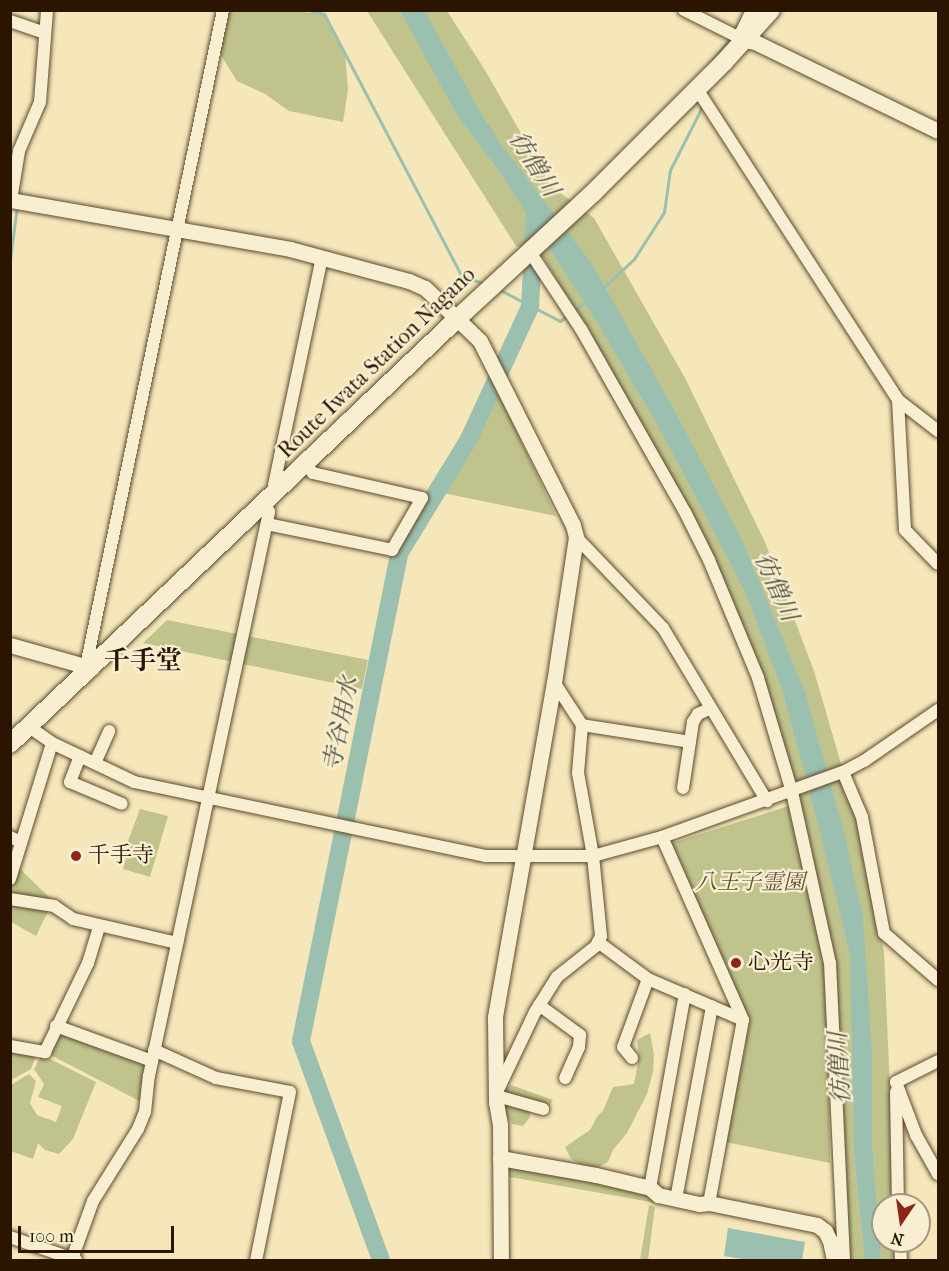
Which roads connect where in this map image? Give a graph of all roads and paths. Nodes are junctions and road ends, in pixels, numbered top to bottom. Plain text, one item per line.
1 (47, 10) edge
2 (223, 10) edge
3 (684, 10) edge
4 (752, 10) edge
5 (771, 10) edge
6 (10, 21) edge
7 (45, 33) junction
8 (742, 38) junction
9 (697, 89) junction
10 (939, 131) edge
11 (11, 200) edge
12 (178, 229) junction
13 (530, 252) junction
14 (322, 258) junction
15 (458, 318) junction
16 (898, 400) junction
17 (939, 431) edge
18 (305, 464) junction
19 (278, 490) junction
20 (264, 504) junction
21 (267, 524) junction
22 (576, 537) junction
23 (939, 564) edge
24 (10, 645) edge
25 (89, 667) junction
26 (554, 682) junction
27 (709, 709) junction
28 (939, 710) edge
29 (582, 725) junction
30 (28, 726) junction
31 (109, 731) dead end
32 (690, 742) junction
33 (52, 743) junction
34 (10, 744) edge
35 (80, 756) junction
36 (95, 763) junction
37 (843, 772) junction
38 (683, 788) dead end
39 (794, 791) junction
40 (208, 798) junction
41 (767, 801) junction
42 (122, 804) dead end
43 (662, 837) junction
44 (16, 839) edge
45 (523, 855) junction
46 (593, 856) junction
47 (10, 879) edge
48 (10, 899) edge
49 (99, 926) junction
50 (598, 942) junction
51 (177, 944) junction
52 (648, 979) junction
53 (939, 980) edge
54 (685, 994) junction
55 (540, 1005) junction
56 (712, 1006) junction
57 (743, 1020) junction
58 (56, 1026) junction
59 (10, 1046) edge
60 (153, 1055) junction
61 (632, 1058) dead end
62 (939, 1060) edge
63 (565, 1078) dead end
64 (896, 1082) junction
65 (497, 1095) junction
66 (543, 1109) dead end
67 (500, 1158) junction
68 (939, 1174) edge
69 (650, 1188) junction
70 (898, 1193) edge
71 (676, 1199) junction
72 (709, 1203) junction
73 (10, 1237) edge
74 (68, 1259) edge
75 (256, 1260) edge
76 (501, 1260) edge
77 (834, 1260) edge
78 (844, 1260) edge

1 - 7 street
2 - 12 street
3 - 8 street
4 - 8 street
5 - 8 main road, Route Iwata Station Nagano
6 - 7 street
7 - 11 street
8 - 9 main road, Route Iwata Station Nagano
8 - 10 street
9 - 13 main road, Route Iwata Station Nagano
9 - 16 street
11 - 12 street
12 - 14 street
12 - 25 street
13 - 15 main road, Route Iwata Station Nagano
13 - 39 street
14 - 15 street
14 - 19 street
15 - 18 main road, Route Iwata Station Nagano
15 - 22 street
16 - 17 street
16 - 23 street
18 - 19 main road, Route Iwata Station Nagano
18 - 21 street
19 - 20 main road, Route Iwata Station Nagano
20 - 21 street
20 - 25 main road, Route Iwata Station Nagano
21 - 40 street
22 - 26 street
22 - 27 street
24 - 25 street
25 - 30 main road, Route Iwata Station Nagano
26 - 29 street
26 - 45 street
27 - 32 street
27 - 41 street
28 - 37 street
29 - 32 street
29 - 46 street
30 - 33 street
30 - 34 main road, Route Iwata Station Nagano
31 - 36 street
32 - 38 street
33 - 35 street
33 - 44 street
35 - 36 street
35 - 42 street
36 - 40 street
37 - 39 street
37 - 53 street
39 - 41 street
39 - 78 street
40 - 45 street
40 - 51 street
41 - 43 street
43 - 46 street
43 - 57 street
44 - 47 street
45 - 46 street
45 - 65 street
46 - 50 street
48 - 49 street
49 - 51 street
49 - 58 street
50 - 52 street
50 - 55 street
51 - 60 street
52 - 54 street
52 - 61 street
54 - 56 street
54 - 69 street
55 - 63 street
55 - 65 street
56 - 57 street
56 - 71 street
57 - 72 street
58 - 59 street
58 - 60 street
60 - 74 street
60 - 75 street
62 - 64 street
64 - 68 street
64 - 70 street
65 - 66 street
65 - 67 street
67 - 69 street
67 - 76 street
69 - 71 street
71 - 72 street
72 - 77 street
73 - 74 street

